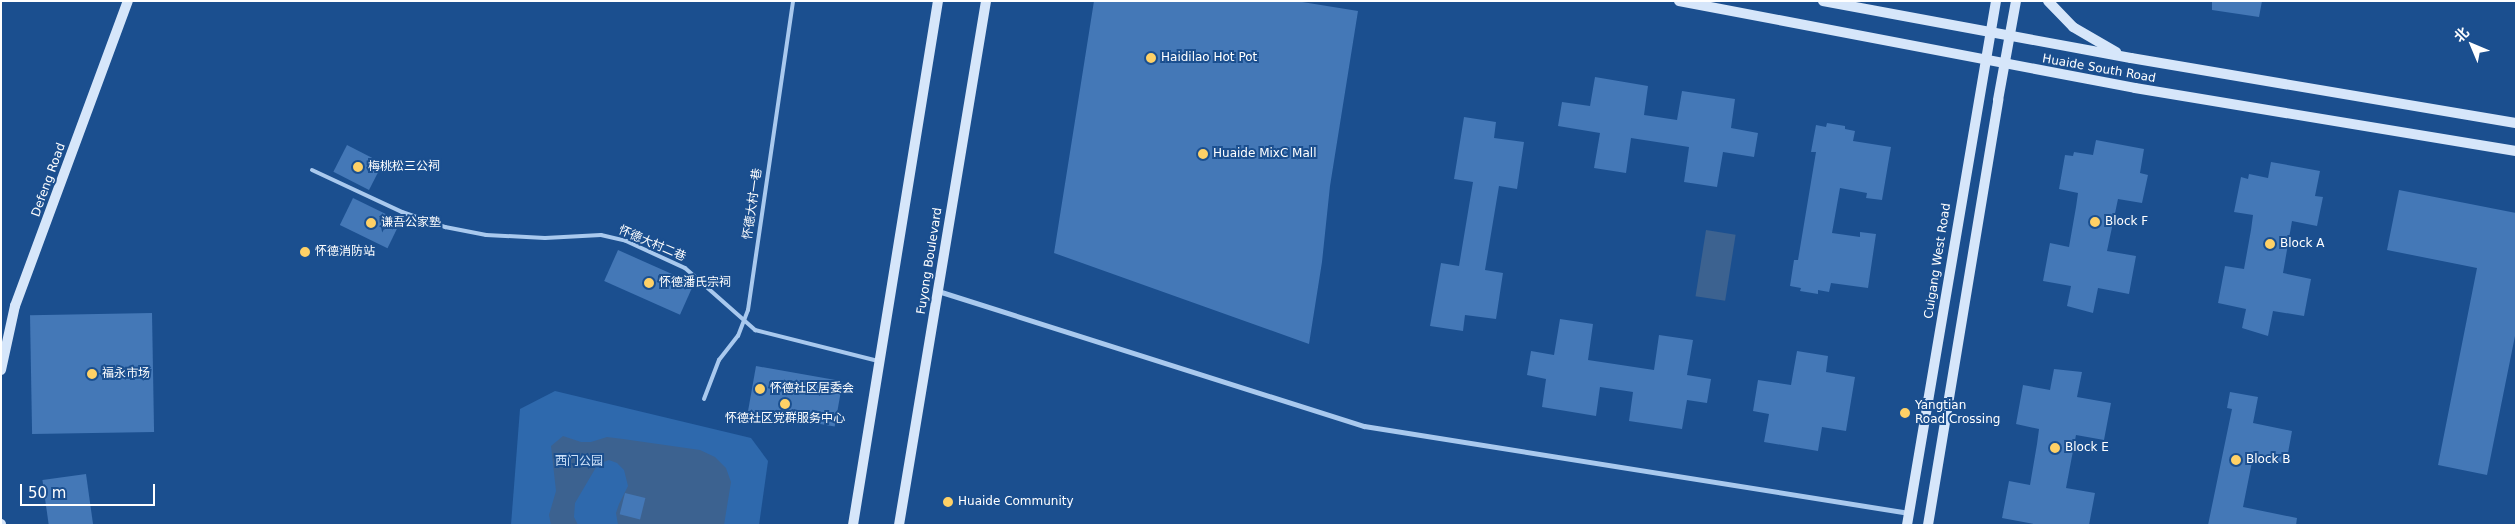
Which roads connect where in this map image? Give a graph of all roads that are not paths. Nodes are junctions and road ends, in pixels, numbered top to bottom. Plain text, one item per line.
1 (128, 1) edge
2 (793, 1) edge
3 (938, 1) edge
4 (1679, 1) edge
5 (1822, 1) edge
6 (1996, 1) edge
7 (2016, 1) edge
8 (2048, 1) edge
9 (986, 3) edge
10 (1990, 32) junction
11 (2010, 36) junction
12 (2131, 58) junction
13 (1985, 60) junction
14 (2004, 64) junction
15 (2516, 123) edge
16 (2516, 151) edge
17 (312, 170) dead end
18 (938, 291) junction
19 (744, 322) junction
20 (880, 362) junction
21 (1, 370) edge
22 (704, 399) dead end
23 (1909, 513) junction
24 (853, 525) edge
25 (899, 525) edge
26 (1907, 525) edge
27 (1928, 525) edge

1 - 21 main road, Defeng Road
2 - 19 lane, 怀德大村一巷
3 - 20 main road
4 - 13 main road, Huaide South Road
5 - 10 main road, Huaide South Road
6 - 10 main road, Cuigang West Road
7 - 11 main road
8 - 12 main road
9 - 18 main road, Fuyong Boulevard
10 - 11 main road, Huaide South Road
10 - 13 main road, Cuigang West Road
11 - 12 main road, Huaide South Road
11 - 14 main road
12 - 15 main road, Huaide South Road
13 - 14 main road, Huaide South Road
13 - 23 main road, Cuigang West Road
14 - 16 main road, Huaide South Road
14 - 27 main road
17 - 19 lane, 怀德大村二巷
18 - 23 street
18 - 25 main road, Fuyong Boulevard
19 - 20 lane, 怀德大村二巷
19 - 22 lane, 怀德大村一巷
20 - 24 main road
23 - 26 main road, Cuigang West Road

